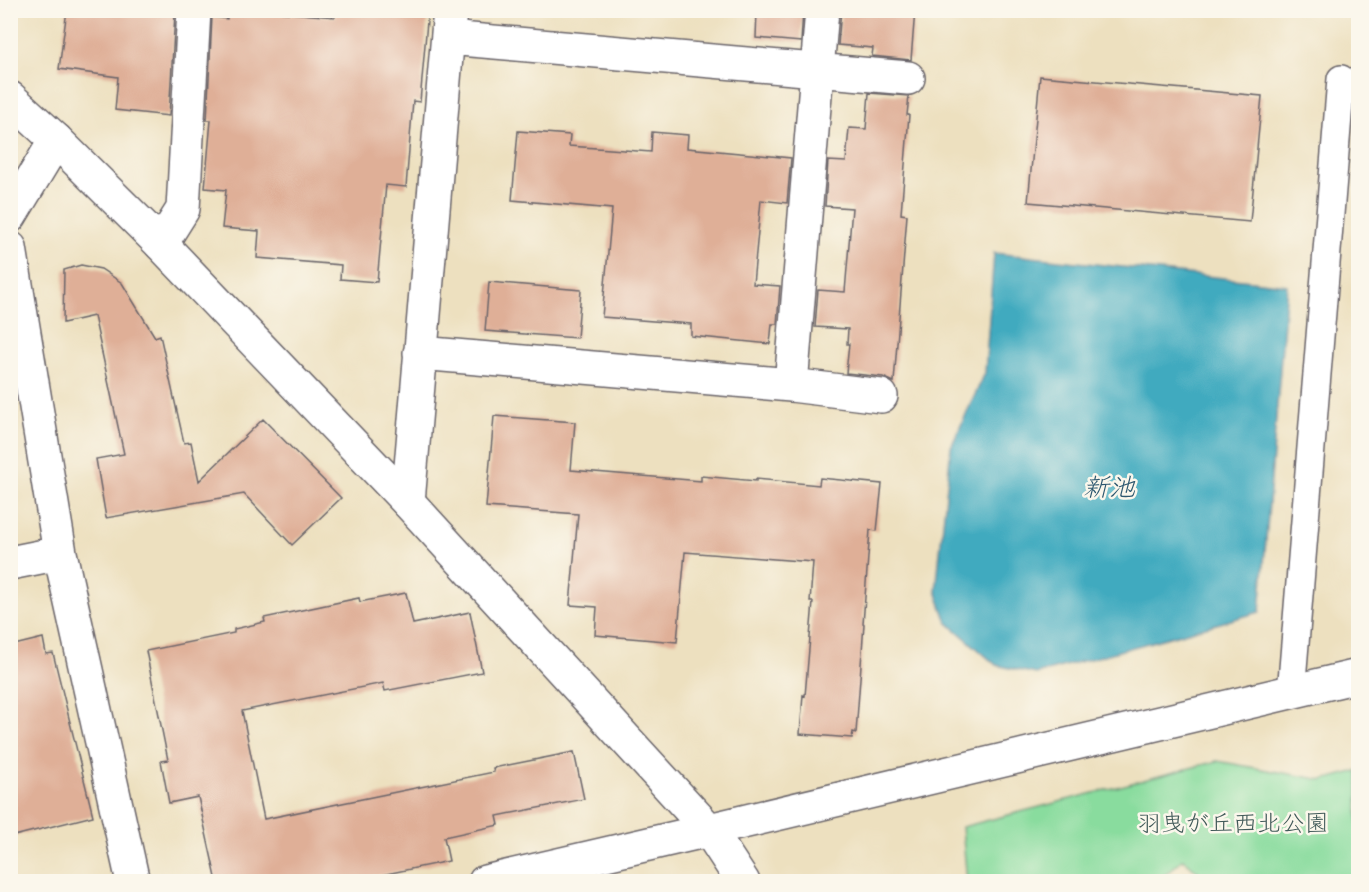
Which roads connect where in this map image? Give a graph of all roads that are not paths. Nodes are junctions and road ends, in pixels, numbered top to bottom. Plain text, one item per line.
1 (194, 10) edge
2 (822, 10) edge
3 (449, 25) edge
4 (817, 70) junction
5 (908, 78) dead end
6 (1341, 79) dead end
7 (10, 98) edge
8 (56, 140) junction
9 (10, 216) edge
10 (161, 244) junction
11 (10, 248) edge
12 (420, 353) junction
13 (791, 385) junction
14 (881, 396) dead end
15 (408, 502) junction
16 (60, 553) junction
17 (10, 563) edge
18 (1359, 676) edge
19 (1291, 693) junction
20 (709, 830) junction
21 (134, 882) edge
22 (485, 882) edge
23 (743, 882) edge

1 - 10 street
2 - 4 street
3 - 4 street
3 - 12 street
4 - 5 street
4 - 13 street
6 - 19 lane
7 - 8 street
8 - 9 street
8 - 10 street
10 - 15 street
11 - 16 street
12 - 13 street
12 - 15 street
13 - 14 street
15 - 20 street
16 - 17 street
16 - 21 street
18 - 19 street
19 - 20 street
20 - 22 street
20 - 23 street

